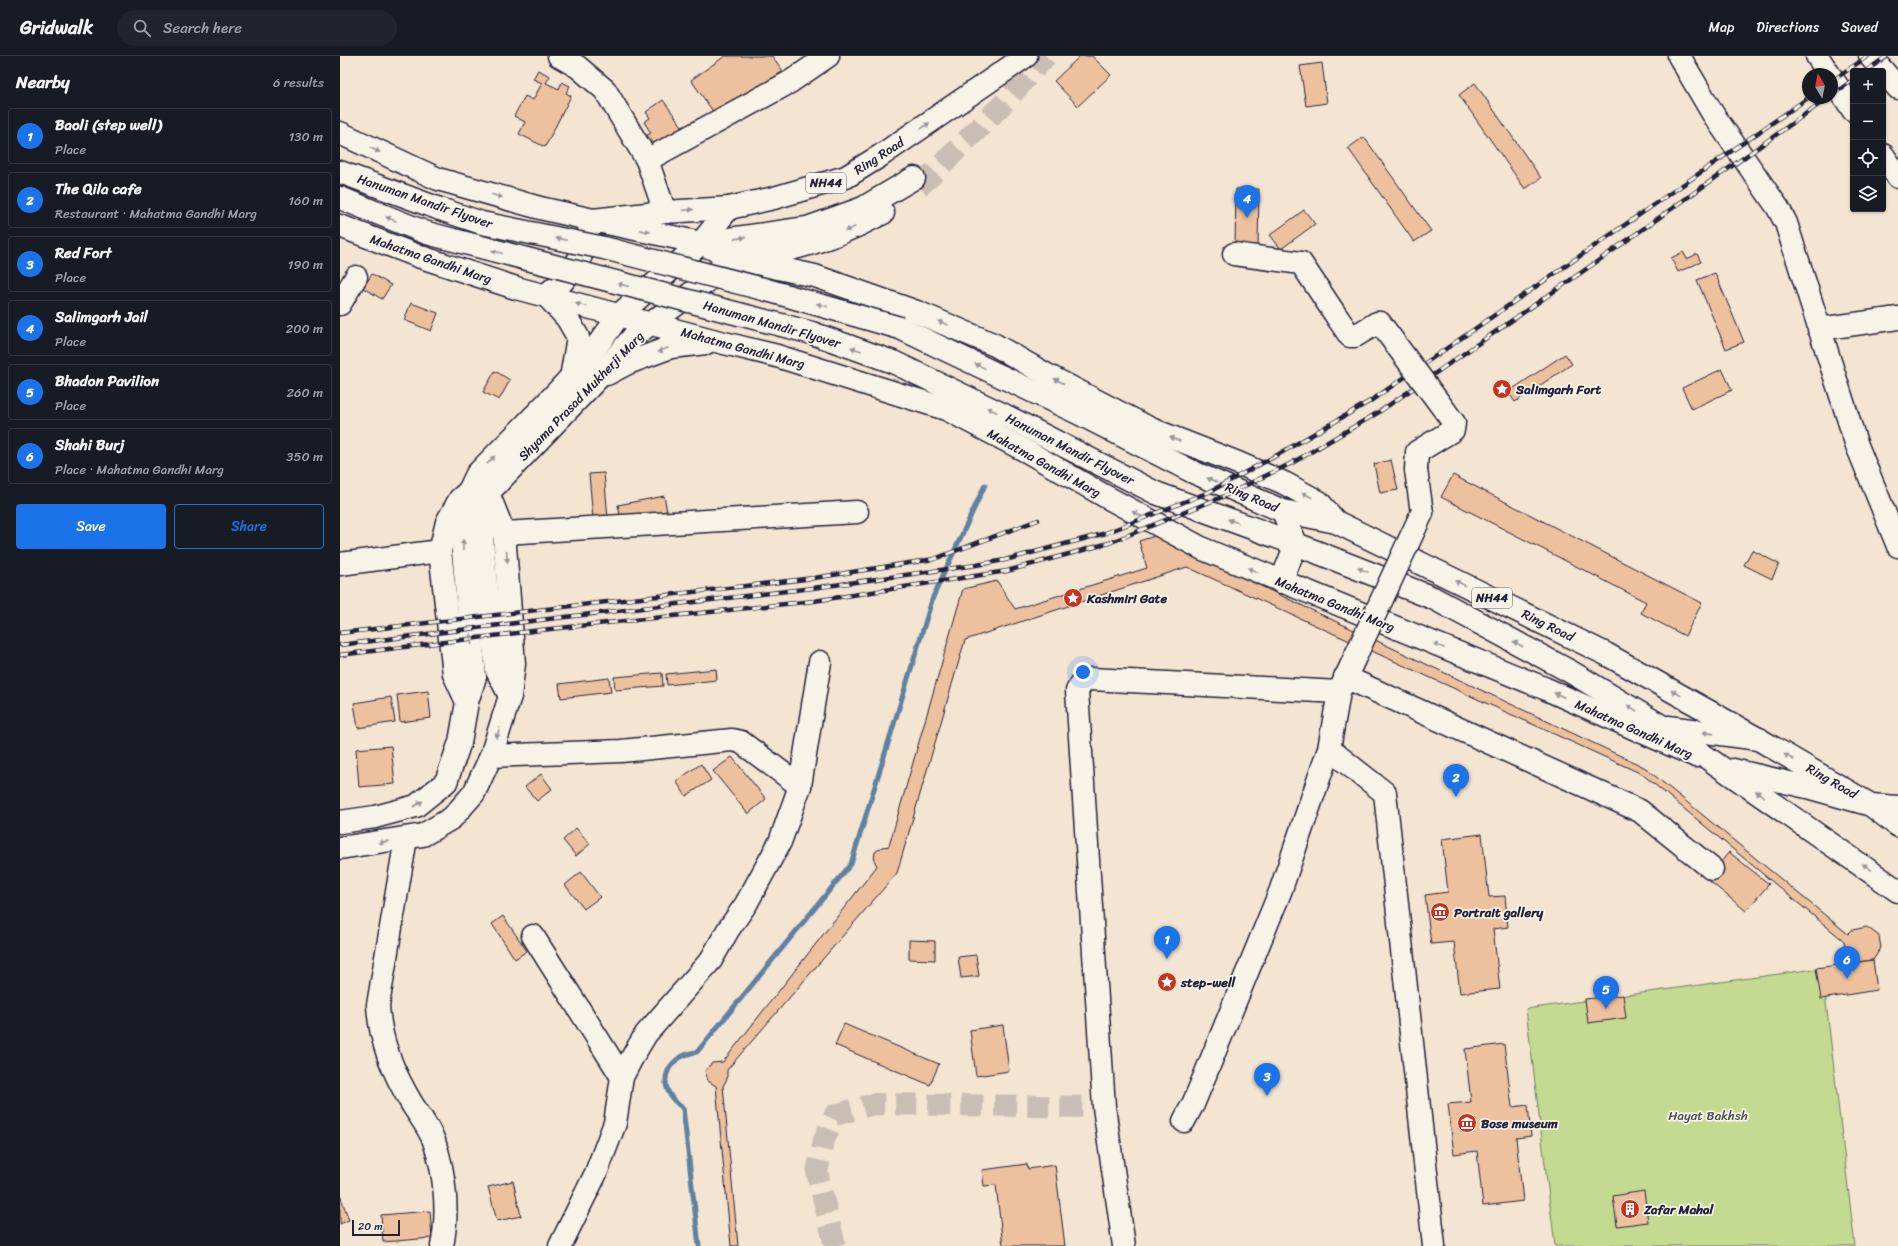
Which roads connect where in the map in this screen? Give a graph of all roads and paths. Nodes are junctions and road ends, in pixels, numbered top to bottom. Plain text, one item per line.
1 (558, 56) edge
2 (828, 56) edge
3 (1026, 56) edge
4 (1679, 56) edge
5 (1817, 56) edge
6 (1870, 56) edge
7 (1825, 68) edge
8 (1880, 68) edge
9 (1886, 74) edge
10 (1838, 87) edge
11 (1898, 88) edge
12 (1850, 105) edge
13 (340, 133) edge
14 (1886, 159) edge
15 (647, 160) junction
16 (340, 172) edge
17 (1898, 177) edge
18 (340, 198) edge
19 (729, 208) junction
20 (665, 212) junction
21 (593, 220) junction
22 (340, 226) edge
23 (701, 243) junction
24 (1234, 254) dead end
25 (732, 258) junction
26 (356, 277) dead end
27 (546, 295) junction
28 (340, 304) edge
29 (619, 315) junction
30 (1898, 318) edge
31 (653, 324) junction
32 (1819, 330) junction
33 (716, 341) junction
34 (571, 378) junction
35 (598, 378) junction
36 (1099, 424) junction
37 (1150, 429) junction
38 (479, 492) junction
39 (1283, 511) junction
40 (858, 512) dead end
41 (1336, 522) junction
42 (504, 533) junction
43 (1296, 544) junction
44 (1898, 546) edge
45 (440, 551) junction
46 (340, 564) edge
47 (1281, 582) junction
48 (820, 662) dead end
49 (1342, 685) junction
50 (510, 696) junction
51 (467, 702) junction
52 (1663, 727) junction
53 (1760, 740) junction
54 (1329, 748) junction
55 (491, 756) junction
56 (1722, 768) junction
57 (800, 786) junction
58 (1871, 805) junction
59 (1898, 807) edge
60 (340, 822) edge
61 (1898, 826) edge
62 (406, 838) junction
63 (340, 848) edge
64 (1712, 869) dead end
65 (1898, 891) edge
66 (533, 936) dead end
67 (622, 1077) junction
68 (1184, 1121) dead end
69 (442, 1246) edge
70 (560, 1246) edge
71 (1124, 1246) edge
72 (1434, 1246) edge

1 - 15 main road
2 - 15 main road
19 -> 3 main road, Ring Road / NH44
4 - 32 main road
5 - 7 main road
6 - 8 main road
9 - 11 main road
10 - 12 main road
13 -> 21 main road
14 - 17 main road
15 - 20 main road
36 -> 16 main road, Hanuman Mandir Flyover, bridge
43 -> 18 main road, Hanuman Mandir Flyover, bridge
20 -> 19 main road, Ring Road / NH44
19 - 23 main road, Shyama Prasad Mukherji Marg
20 - 21 main road, Ring Road / NH44
21 -> 23 main road
21 - 27 main road
22 - 27 main road, Mahatma Gandhi Marg
23 - 25 main road
23 -> 25 main road
23 - 29 main road, Shyama Prasad Mukherji Marg
24 - 49 main road, bridge
25 - 31 main road, Shyama Prasad Mukherji Marg
37 -> 25 main road
26 - 28 main road
29 -> 27 main road, Mahatma Gandhi Marg
27 - 34 main road
29 - 31 main road, Mahatma Gandhi Marg
29 - 34 main road, Shyama Prasad Mukherji Marg
30 - 32 main road
31 - 33 main road, Mahatma Gandhi Marg
31 - 35 main road, Shyama Prasad Mukherji Marg
32 - 44 main road
33 -> 35 main road
47 -> 33 main road, Mahatma Gandhi Marg
38 -> 34 main road, Shyama Prasad Mukherji Marg
35 - 38 main road, Shyama Prasad Mukherji Marg
36 - 37 main road
39 -> 36 main road, Ring Road / NH44
41 -> 37 main road
38 - 42 main road
38 - 45 main road, Shyama Prasad Mukherji Marg
38 - 50 main road, Shyama Prasad Mukherji Marg
51 -> 38 main road, Shyama Prasad Mukherji Marg
39 - 41 main road, Ring Road / NH44
39 - 43 main road
40 - 42 main road
53 -> 41 main road, Ring Road / NH44
42 -> 50 main road
43 - 47 main road
52 -> 43 main road, Mahatma Gandhi Marg
45 - 46 main road
45 - 51 main road, Shyama Prasad Mukherji Marg
56 -> 47 main road, Mahatma Gandhi Marg
48 - 57 main road
49 - 54 main road
49 - 64 main road
49 - 71 main road
50 -> 55 main road
60 -> 51 main road, Shyama Prasad Mukherji Marg
53 -> 52 main road
52 - 56 main road, Mahatma Gandhi Marg
58 -> 53 main road, Ring Road / NH44
54 - 68 main road
54 - 72 main road
55 - 57 main road
55 - 62 main road
56 - 58 main road
65 -> 56 main road, Mahatma Gandhi Marg
57 - 67 main road
58 - 59 main road, Ring Road / NH44
58 - 61 main road
62 -> 63 main road
62 - 69 main road
66 - 67 main road
67 - 70 main road

